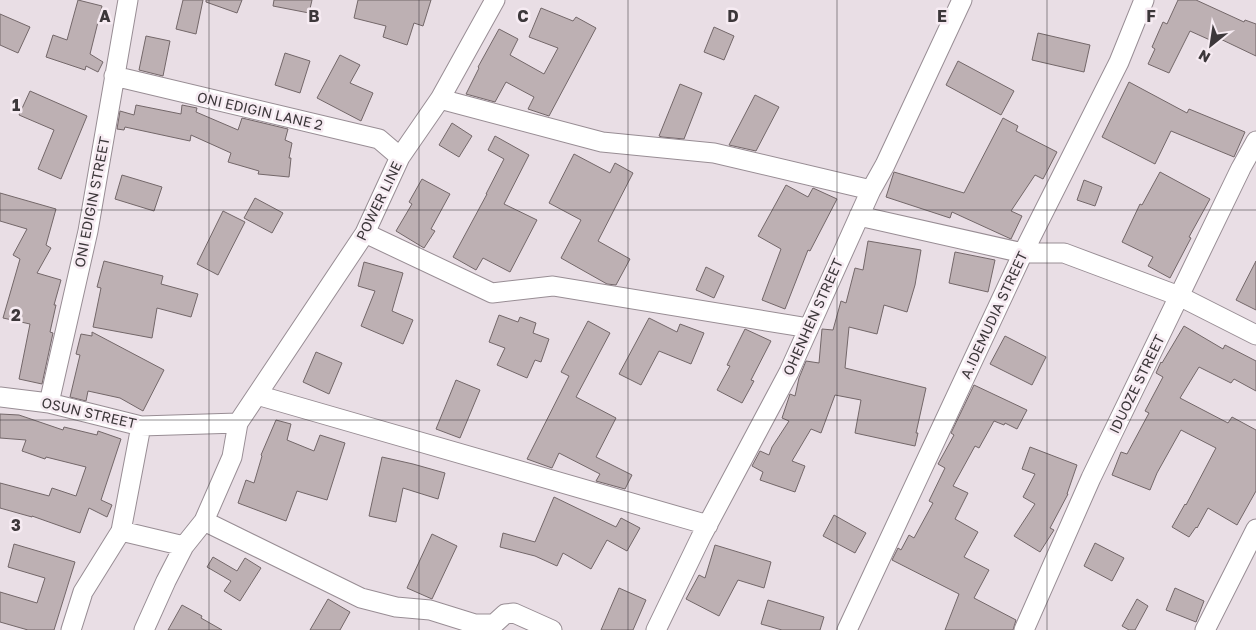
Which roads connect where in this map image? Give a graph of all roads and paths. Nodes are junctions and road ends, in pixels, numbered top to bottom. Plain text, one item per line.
1 (128, 0) edge
2 (495, 0) edge
3 (962, 0) edge
4 (1144, 0) edge
5 (114, 76) junction
6 (440, 99) junction
7 (1256, 141) edge
8 (400, 157) junction
9 (871, 190) junction
10 (859, 216) junction
11 (365, 233) junction
12 (1023, 253) junction
13 (1179, 296) junction
14 (809, 328) junction
15 (1256, 335) edge
16 (257, 395) junction
17 (0, 396) edge
18 (49, 402) junction
19 (238, 423) junction
20 (141, 426) junction
21 (204, 521) junction
22 (708, 525) junction
23 (1256, 529) edge
24 (120, 532) junction
25 (184, 546) junction
26 (71, 630) edge
27 (144, 630) edge
28 (552, 630) edge
29 (656, 630) edge
30 (847, 630) edge
31 (1024, 630) edge
32 (1206, 630) edge

1 - 5 street, ONI EDIGIN STREET
2 - 6 street, POWER LINE
3 - 9 street, OHENHEN STREET
4 - 12 street, A.IDEMUDIA STREET
5 - 8 street, ONI EDIGIN LANE 2
5 - 18 street, ONI EDIGIN STREET
6 - 8 street, POWER LINE
6 - 9 street
7 - 13 street, IDUOZE STREET
8 - 11 street, POWER LINE
9 - 10 street, OHENHEN STREET
10 - 12 street
10 - 14 street, OHENHEN STREET
11 - 14 street
11 - 16 street, POWER LINE
12 - 13 street
12 - 30 street, A.IDEMUDIA STREET
13 - 15 street
13 - 31 street, IDUOZE STREET
14 - 22 street, OHENHEN STREET
16 - 19 street, POWER LINE
16 - 22 street
17 - 18 street, OSUN STREET
18 - 20 street, OSUN STREET
19 - 20 street, OSUN STREET
19 - 21 street
20 - 24 street
21 - 25 street
21 - 28 street
22 - 29 street, OHENHEN STREET
23 - 32 street
24 - 25 street
24 - 26 street
25 - 27 street

